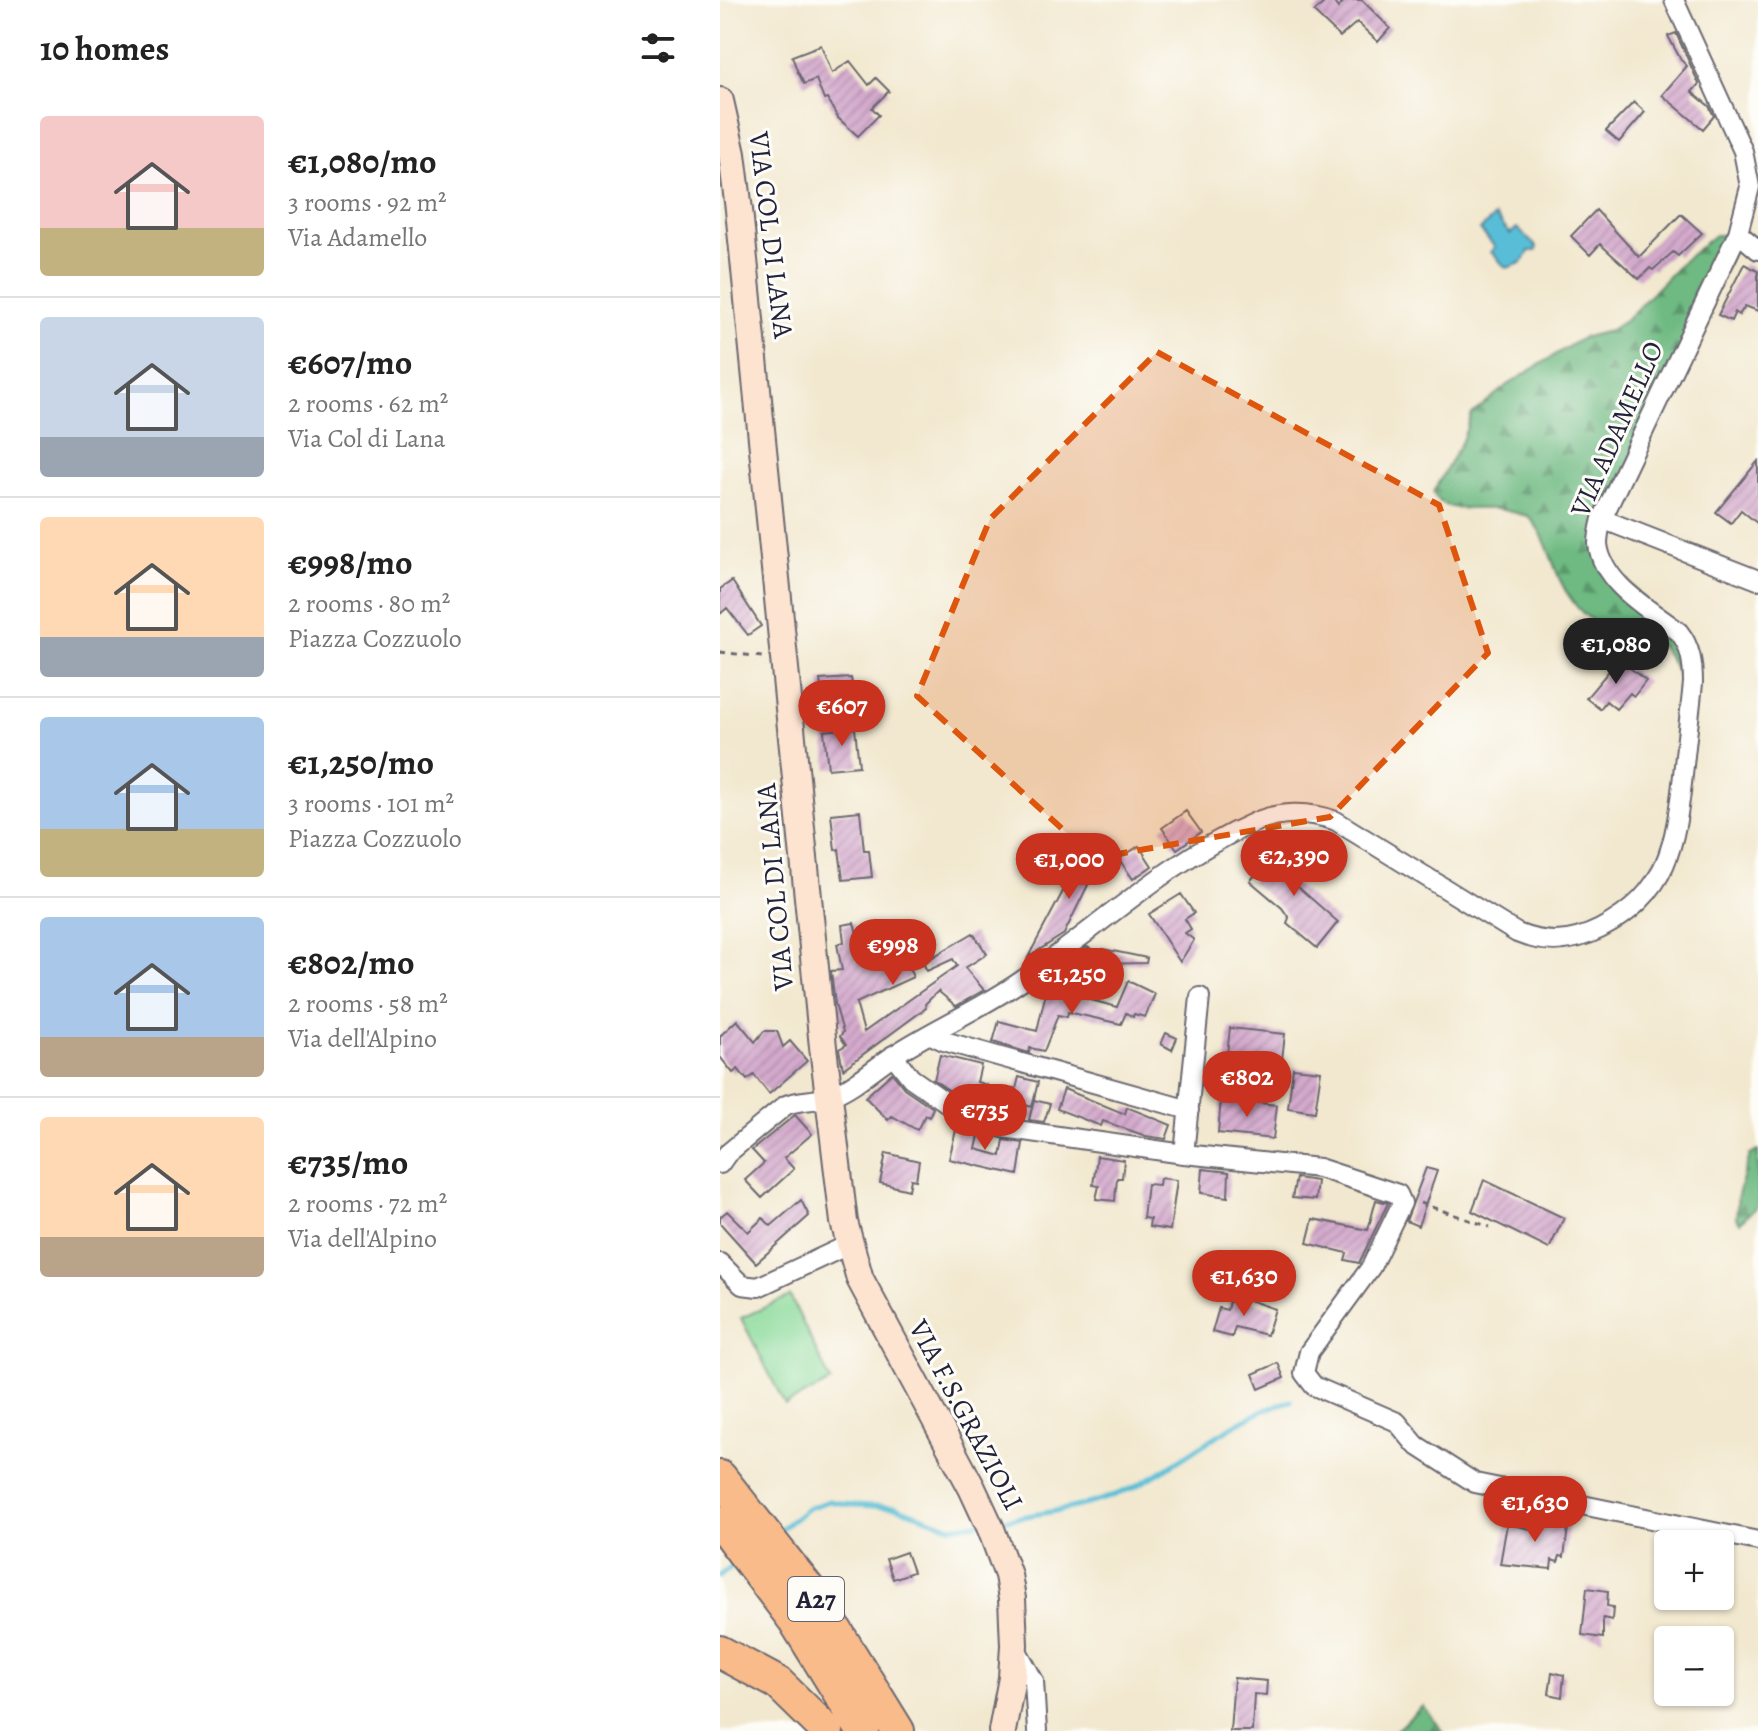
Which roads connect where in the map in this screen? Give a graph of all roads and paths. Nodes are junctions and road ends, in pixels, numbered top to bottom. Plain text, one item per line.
1 (1674, 0) edge
2 (720, 101) edge
3 (1738, 233) junction
4 (1758, 250) edge
5 (1602, 519) junction
6 (1758, 580) edge
7 (720, 652) edge
8 (786, 659) junction
9 (1200, 997) dead end
10 (929, 1034) junction
11 (893, 1055) junction
12 (828, 1097) junction
13 (1189, 1110) junction
14 (1184, 1154) junction
15 (720, 1164) edge
16 (1401, 1197) junction
17 (1490, 1227) dead end
18 (848, 1245) junction
19 (720, 1263) edge
20 (720, 1477) edge
21 (720, 1522) edge
22 (1758, 1541) edge
23 (1014, 1645) junction
24 (720, 1652) edge
25 (827, 1731) edge
26 (863, 1731) edge
27 (898, 1731) edge
28 (1002, 1731) edge
29 (1037, 1731) edge

1 - 3 street, VIA ADAMELLO
2 - 8 main road, VIA COL DI LANA
3 - 4 street
3 - 5 street, VIA ADAMELLO
5 - 6 street
5 - 10 street, VIA ADAMELLO
7 - 8 path
8 - 12 main road, VIA COL DI LANA
9 - 13 street
10 - 11 street, VIA ADAMELLO
10 - 13 street
11 - 12 street, VIA ADAMELLO
11 - 14 street
12 - 15 street
12 - 18 main road, VIA F.S.GRAZIOLI
13 - 14 street
14 - 16 street
16 - 17 path
16 - 22 street
18 - 19 street
18 - 23 main road, VIA F.S.GRAZIOLI
20 - 27 highway, A27
21 - 26 highway, A27
23 - 28 main road, VIA F.S.GRAZIOLI
23 - 29 street
24 - 25 highway

